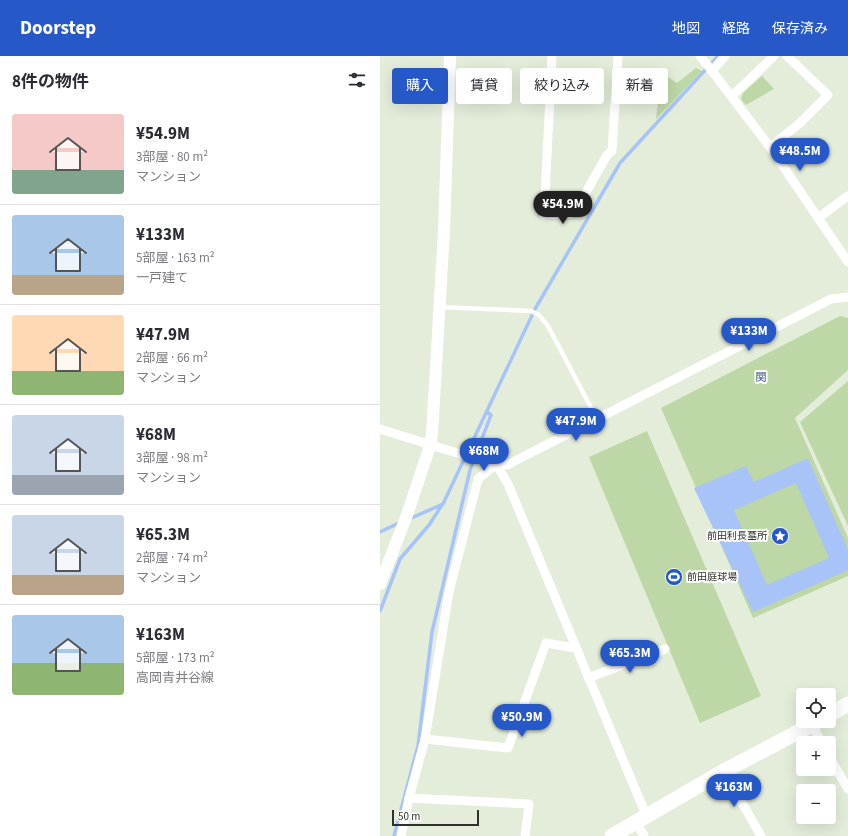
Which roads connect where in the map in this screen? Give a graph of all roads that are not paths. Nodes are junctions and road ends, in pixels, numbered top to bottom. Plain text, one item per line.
1 (450, 56) edge
2 (552, 56) edge
3 (618, 56) edge
4 (725, 56) edge
5 (774, 56) edge
6 (787, 56) edge
7 (702, 59) edge
8 (711, 70) junction
9 (732, 96) junction
10 (770, 147) junction
11 (848, 196) edge
12 (818, 218) junction
13 (848, 262) edge
14 (848, 297) edge
15 (439, 307) junction
16 (597, 419) junction
17 (380, 428) edge
18 (430, 446) junction
19 (496, 464) junction
20 (380, 584) edge
21 (575, 648) junction
22 (665, 649) dead end
23 (588, 678) junction
24 (848, 704) edge
25 (836, 711) edge
26 (806, 728) edge
27 (425, 740) junction
28 (836, 768) edge
29 (724, 770) junction
30 (848, 789) edge
31 (409, 798) junction
32 (641, 818) junction
33 (401, 836) edge
34 (525, 836) edge
35 (612, 836) edge
36 (644, 836) edge
37 (761, 836) edge

1 - 15 street
2 - 3 street
4 - 8 street
5 - 9 street
6 - 10 street
7 - 8 street
8 - 9 street
9 - 10 street
10 - 12 street
11 - 12 street
12 - 13 street
14 - 16 street
15 - 16 lane
15 - 18 street
16 - 19 street
17 - 18 street
18 - 19 street
18 - 20 street
19 - 21 street
19 - 27 street
21 - 23 street
21 - 27 street
22 - 23 street
23 - 32 street
24 - 25 main road
26 - 29 main road
27 - 31 street
28 - 30 street
29 - 32 main road
29 - 37 street
31 - 33 street
31 - 34 street
32 - 35 main road
32 - 36 street

